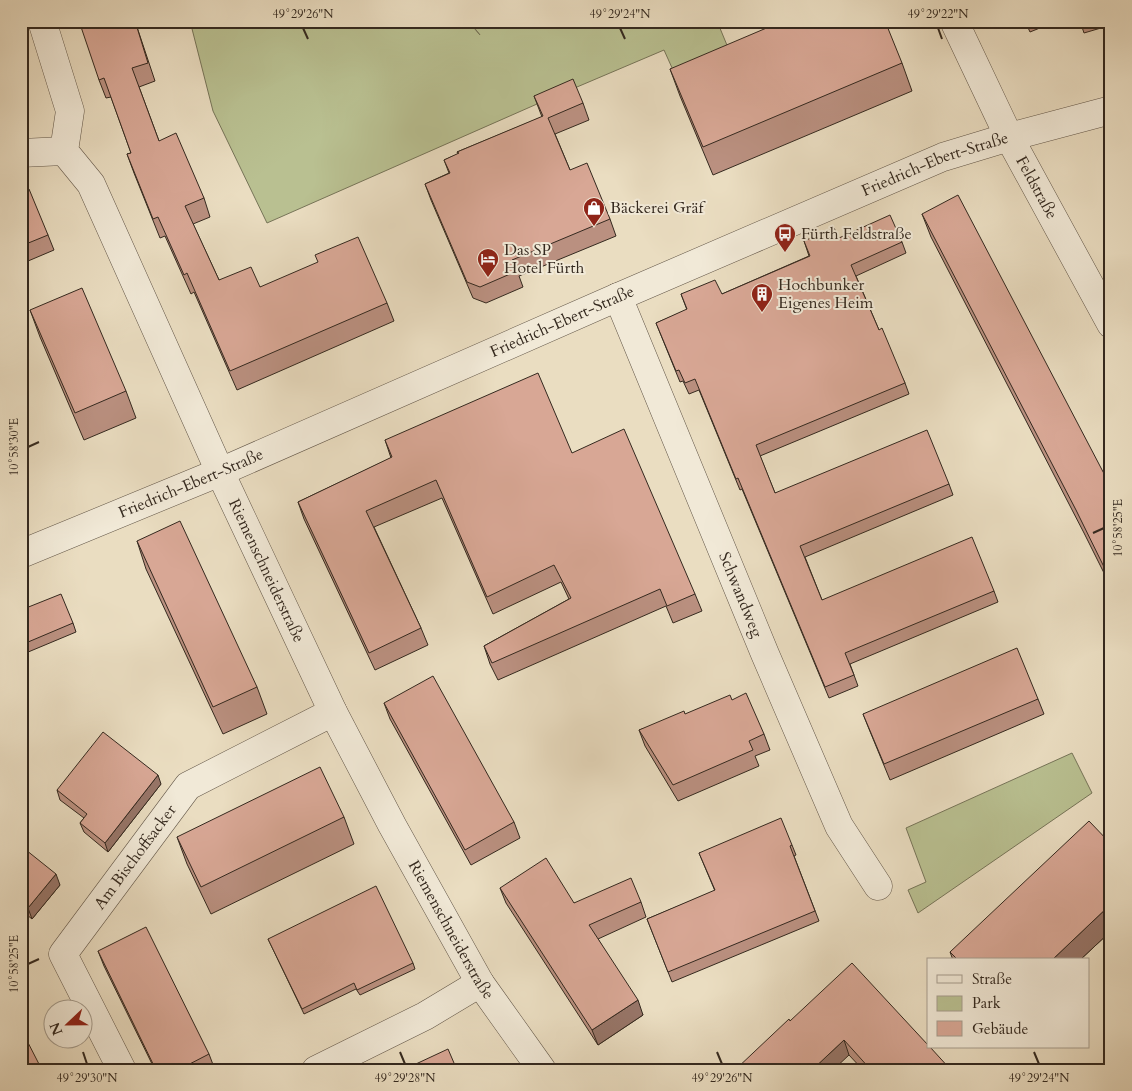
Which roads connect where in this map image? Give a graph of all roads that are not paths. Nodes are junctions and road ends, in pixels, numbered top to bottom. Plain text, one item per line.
1 (42, 21) edge
2 (954, 21) edge
3 (1111, 110) edge
4 (1009, 137) junction
5 (64, 150) junction
6 (21, 153) edge
7 (618, 297) junction
8 (1111, 324) edge
9 (220, 472) junction
10 (21, 554) edge
11 (332, 712) junction
12 (878, 886) dead end
13 (480, 984) junction
14 (122, 1070) edge
15 (316, 1070) edge
16 (542, 1070) edge

1 - 5 street
2 - 4 street, Feldstraße
3 - 4 street, Friedrich-Ebert-Straße
4 - 7 street, Friedrich-Ebert-Straße
4 - 8 street, Feldstraße
5 - 6 street
5 - 9 street, Riemenschneiderstraße
7 - 9 street, Friedrich-Ebert-Straße
7 - 12 street, Schwandweg
9 - 10 street, Friedrich-Ebert-Straße
9 - 11 street, Riemenschneiderstraße
11 - 13 street, Riemenschneiderstraße
11 - 14 street, Am Bischoffsacker
13 - 15 street
13 - 16 street, Riemenschneiderstraße

